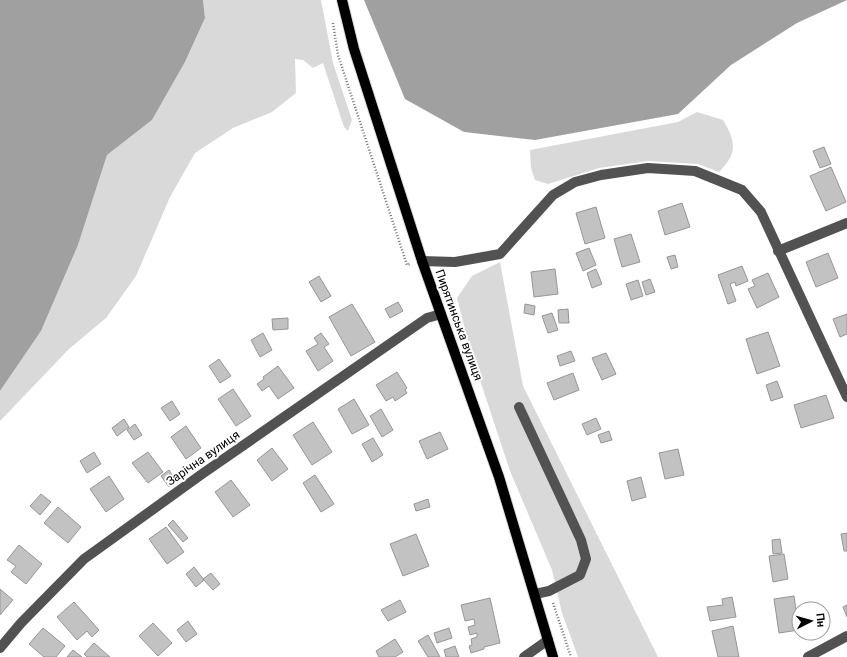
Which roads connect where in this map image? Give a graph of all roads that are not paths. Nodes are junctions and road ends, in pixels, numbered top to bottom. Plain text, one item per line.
1 (342, 0) edge
2 (847, 222) edge
3 (778, 251) junction
4 (422, 261) junction
5 (441, 314) junction
6 (847, 397) edge
7 (519, 407) dead end
8 (535, 594) junction
9 (847, 636) edge
10 (548, 640) junction
11 (0, 648) edge
12 (524, 657) edge
13 (553, 657) edge
14 (808, 657) edge

1 - 4 main road, Пирятинська вулиця
2 - 3 street
3 - 4 street
3 - 6 street
4 - 5 main road, Пирятинська вулиця
5 - 8 main road, Пирятинська вулиця
5 - 11 street, Зарічна вулиця
7 - 8 street
8 - 10 main road, Пирятинська вулиця
9 - 14 street
10 - 12 street
10 - 13 main road, Пирятинська вулиця

